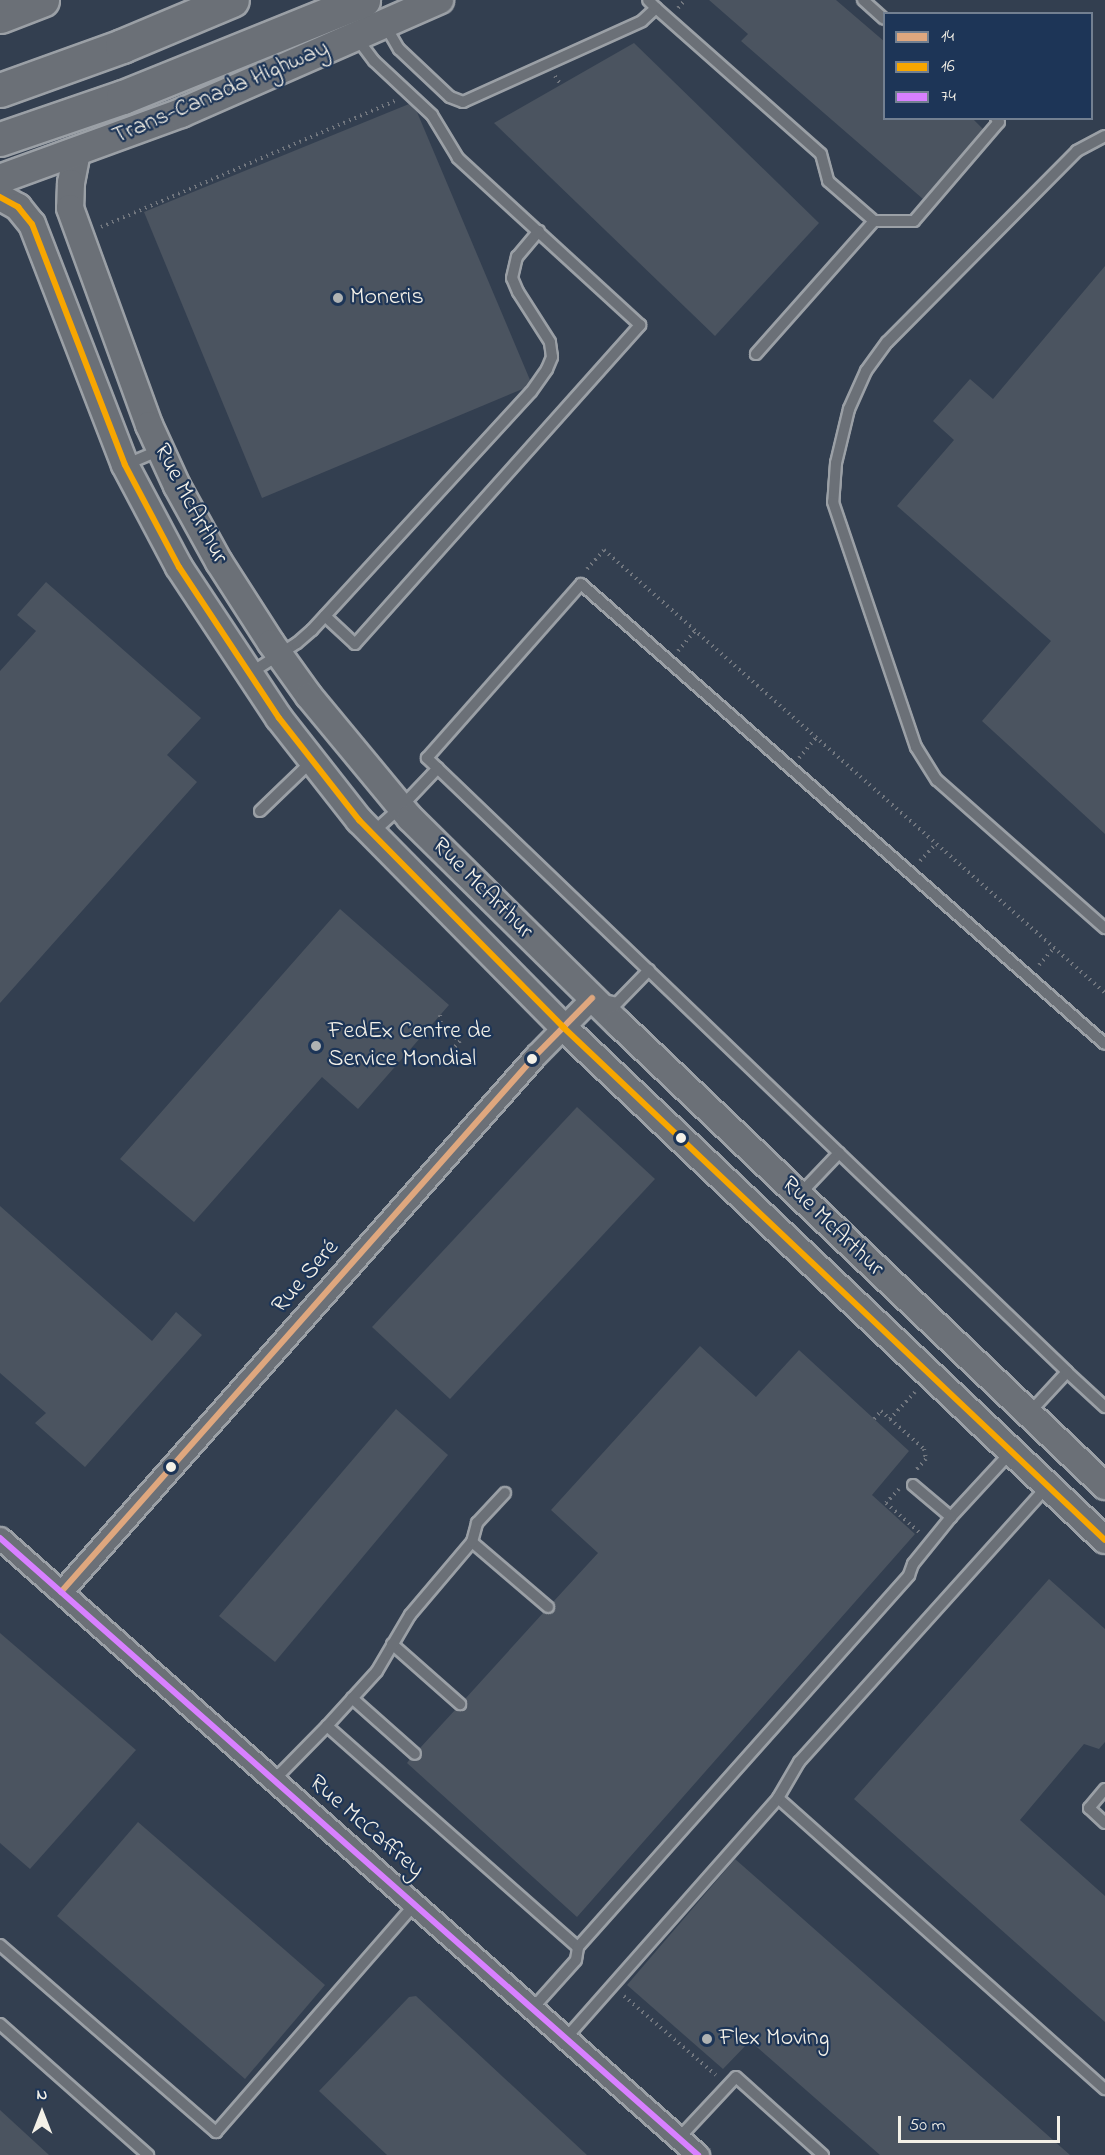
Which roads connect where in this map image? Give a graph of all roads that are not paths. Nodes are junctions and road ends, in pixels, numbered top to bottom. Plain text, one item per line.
1 (42, 0) edge
2 (232, 0) edge
3 (363, 0) edge
4 (439, 0) edge
5 (648, 0) edge
6 (863, 0) edge
7 (656, 8) junction
8 (0, 16) edge
9 (883, 18) edge
10 (384, 24) junction
11 (356, 37) junction
12 (0, 90) edge
13 (998, 120) edge
14 (1105, 136) edge
15 (0, 139) edge
16 (77, 152) junction
17 (0, 179) edge
18 (0, 197) edge
19 (874, 221) junction
20 (539, 231) junction
21 (756, 354) dead end
22 (160, 450) junction
23 (125, 465) junction
24 (325, 616) junction
25 (279, 655) junction
26 (249, 674) junction
27 (311, 762) junction
28 (438, 768) junction
29 (400, 808) junction
30 (260, 811) dead end
31 (371, 834) junction
32 (1105, 928) edge
33 (649, 970) junction
34 (592, 998) junction
35 (563, 1027) junction
36 (1105, 1044) edge
37 (839, 1153) junction
38 (799, 1195) junction
39 (1067, 1372) junction
40 (1105, 1407) edge
41 (1029, 1414) junction
42 (1011, 1452) junction
43 (913, 1485) dead end
44 (1048, 1486) junction
45 (1105, 1486) edge
46 (505, 1493) dead end
47 (951, 1517) junction
48 (0, 1538) edge
49 (1105, 1540) edge
50 (472, 1542) junction
51 (61, 1592) junction
52 (548, 1607) dead end
53 (392, 1644) junction
54 (352, 1698) junction
55 (460, 1704) dead end
56 (327, 1726) junction
57 (415, 1754) dead end
58 (274, 1780) junction
59 (1105, 1789) edge
60 (778, 1798) junction
61 (1105, 1822) edge
62 (415, 1904) junction
63 (0, 1946) edge
64 (578, 1947) junction
65 (533, 2008) junction
66 (0, 2024) edge
67 (566, 2038) junction
68 (1105, 2089) edge
69 (679, 2138) junction
70 (148, 2155) edge
71 (698, 2155) edge
72 (823, 2155) edge

1 - 8 highway
2 - 12 highway
3 - 15 highway
4 - 10 main road, Trans-Canada Highway
5 - 7 lane
6 - 9 lane
7 - 10 lane
7 - 19 lane
10 - 11 main road, Trans-Canada Highway
11 - 16 main road, Trans-Canada Highway
11 - 20 lane
13 - 19 lane
14 - 32 lane
16 - 17 main road, Trans-Canada Highway
16 - 22 street, Rue McArthur
18 - 23 street, Rue McArthur
19 - 21 lane
20 - 24 lane
20 - 24 lane
22 - 23 lane
22 - 25 street, Rue McArthur
23 - 26 street, Rue McArthur
24 - 25 lane
25 - 26 lane
25 - 29 street, Rue McArthur
26 - 27 street, Rue McArthur
27 - 30 lane
27 - 31 street, Rue McArthur
28 - 29 lane
28 - 33 lane
28 - 36 lane
29 - 31 lane
29 - 34 street, Rue McArthur
31 - 35 street, Rue McArthur
33 - 34 lane
33 - 37 lane
34 - 35 street, Rue Seré
34 - 38 street, Rue McArthur
35 - 42 street, Rue McArthur
35 - 51 street, Rue Seré
37 - 38 lane
37 - 39 lane
38 - 41 street, Rue McArthur
39 - 40 lane
39 - 41 lane
41 - 45 street, Rue McArthur
42 - 44 street, Rue McArthur
42 - 47 lane
43 - 47 lane
44 - 49 street, Rue McArthur
44 - 60 lane
46 - 50 lane
47 - 64 lane
48 - 51 street, Rue McCaffrey
50 - 52 lane
50 - 53 lane
51 - 58 street, Rue McCaffrey
53 - 54 lane
53 - 55 lane
54 - 56 lane
54 - 57 lane
56 - 58 lane
56 - 64 lane
58 - 62 street, Rue McCaffrey
59 - 61 lane
60 - 67 lane
60 - 68 lane
62 - 63 lane
62 - 65 street, Rue McCaffrey
64 - 65 lane
65 - 67 street, Rue McCaffrey
66 - 70 lane
67 - 69 street, Rue McCaffrey
69 - 71 street, Rue McCaffrey
69 - 72 lane

